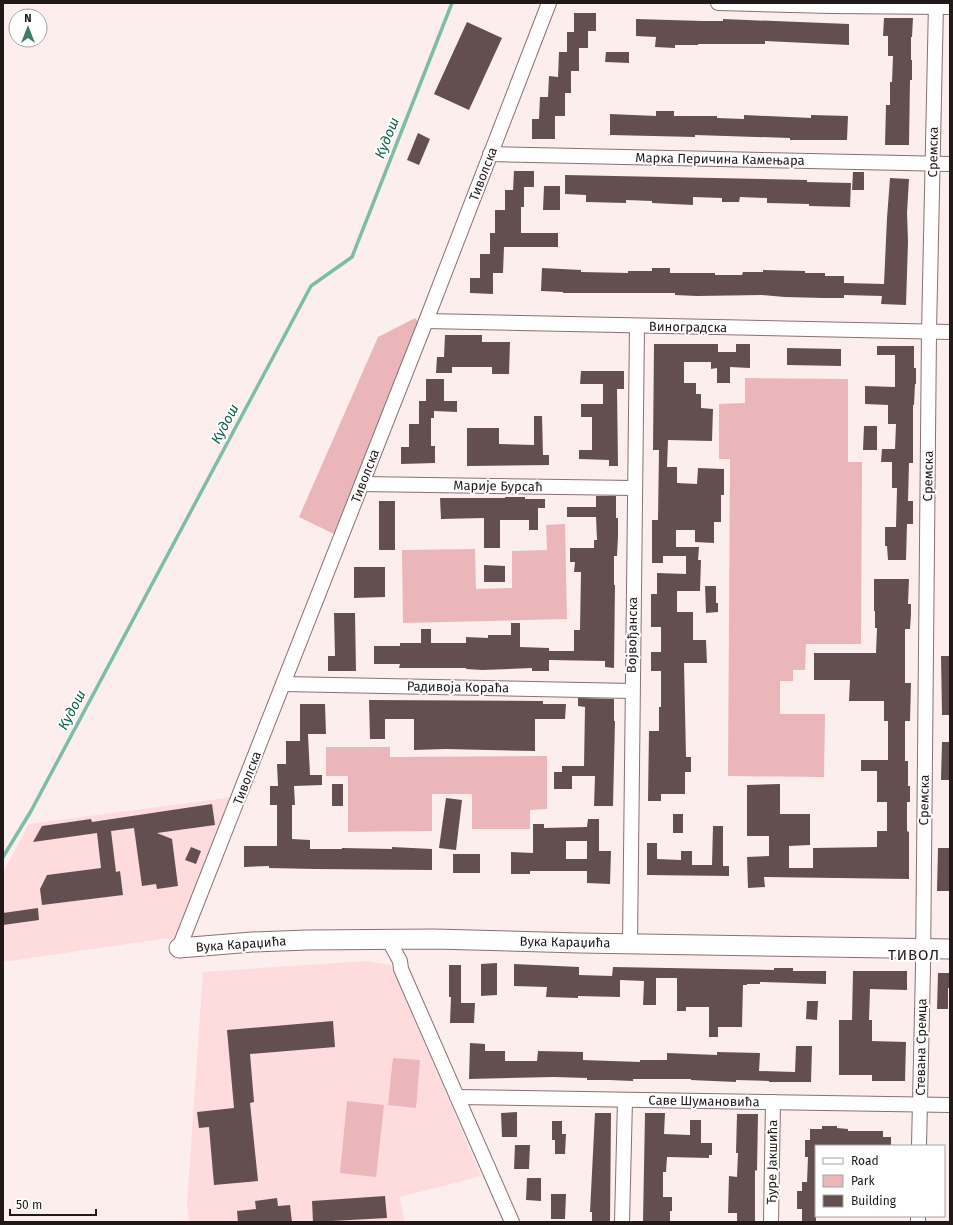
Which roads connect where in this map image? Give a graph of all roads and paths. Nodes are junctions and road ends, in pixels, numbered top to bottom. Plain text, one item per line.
1 (548, 3) edge
2 (718, 3) edge
3 (775, 3) edge
4 (936, 5) edge
5 (950, 7) edge
6 (490, 154) junction
7 (932, 163) junction
8 (950, 164) edge
9 (426, 321) junction
10 (637, 326) junction
11 (929, 332) junction
12 (950, 332) edge
13 (362, 484) junction
14 (634, 488) junction
15 (283, 684) junction
16 (632, 691) junction
17 (388, 939) junction
18 (630, 944) junction
19 (180, 948) joint
20 (922, 948) junction
21 (950, 949) edge
22 (457, 1097) junction
23 (625, 1100) junction
24 (773, 1102) junction
25 (919, 1105) junction
26 (950, 1105) edge
27 (919, 1145) edge
28 (512, 1222) edge
29 (622, 1222) edge
30 (771, 1222) edge

1 - 6 street, Тиволска
2 - 3 street
3 - 4 street
4 - 5 street
4 - 7 street, Сремска
6 - 7 street, Марка Перичина Камењара
6 - 9 street, Тиволска
7 - 8 street, Марка Перичина Камењара
7 - 11 street, Сремска
9 - 10 street, Виноградска
9 - 13 street, Тиволска
10 - 11 street, Виноградска
10 - 14 street, Војвођанска
11 - 12 street, Виноградска
11 - 20 street, Сремска
13 - 14 street, Марије Бурсаћ
13 - 15 street, Тиволска
14 - 16 street, Војвођанска
15 - 16 street, Радивоја Кораћа
15 - 19 street, Тиволска
16 - 18 street, Војвођанска
17 - 18 main road, Вука Караџића
17 - 19 main road, Вука Караџића
17 - 22 street
18 - 20 main road, Вука Караџића
20 - 21 main road, Вука Караџића
20 - 25 street, Стевана Сремца
22 - 23 street, Саве Шумановића
22 - 28 street
23 - 24 street, Саве Шумановића
23 - 29 street
24 - 25 street, Саве Шумановића
24 - 30 street, Ђуре Јакшића
25 - 26 street, Саве Шумановића
25 - 27 street, Стевана Сремца

